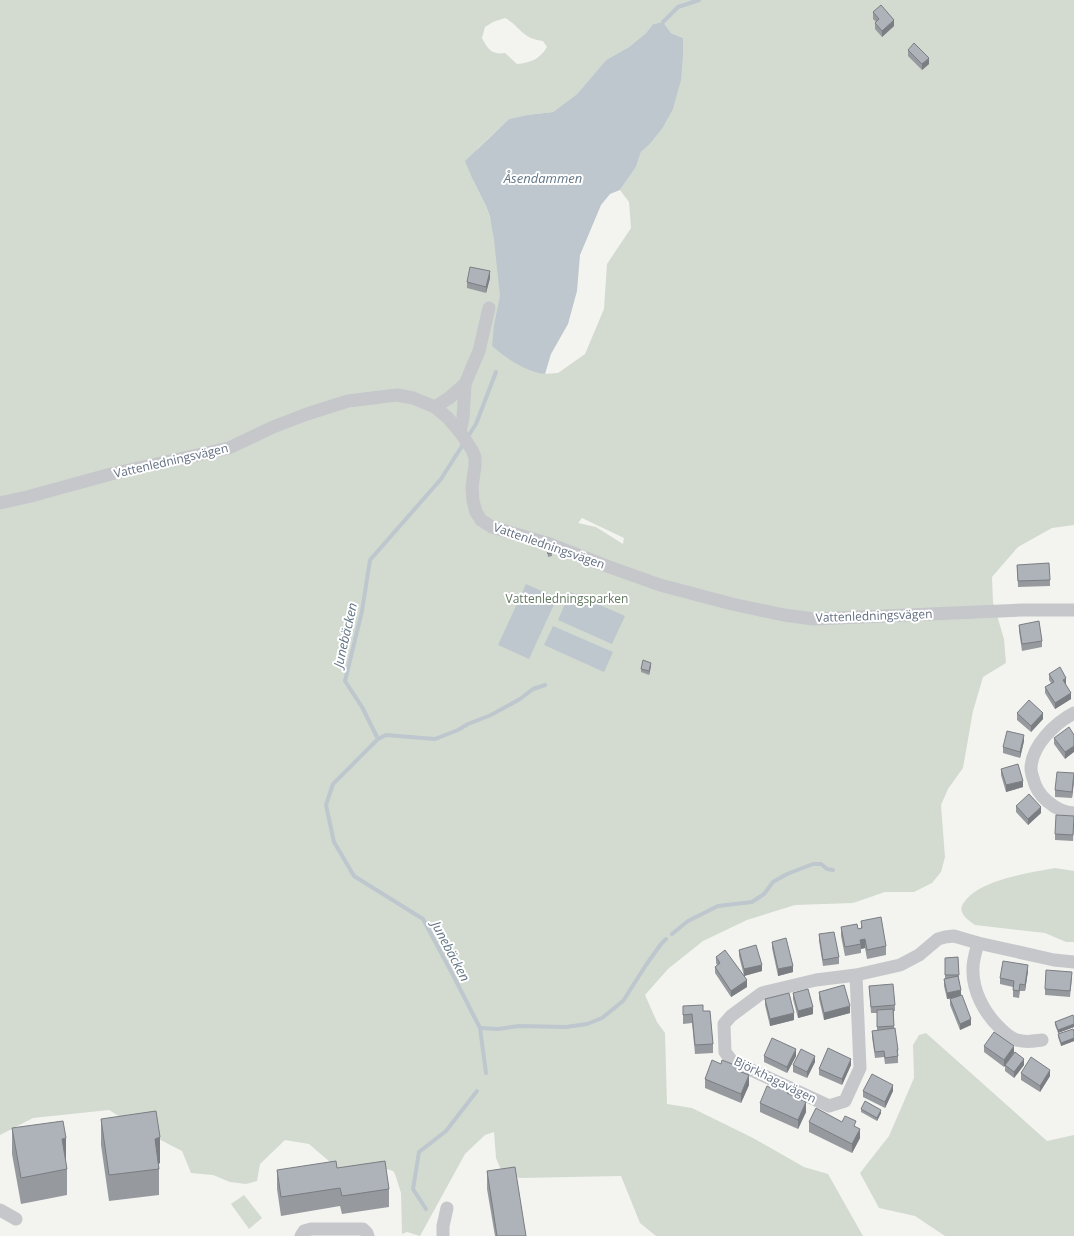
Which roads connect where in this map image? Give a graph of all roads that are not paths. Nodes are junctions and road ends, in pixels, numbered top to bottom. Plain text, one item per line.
1 (489, 308) dead end
2 (465, 384) junction
3 (435, 407) junction
4 (460, 432) junction
5 (0, 503) edge
6 (1074, 610) edge
7 (1074, 713) edge
8 (1074, 813) edge
9 (978, 943) junction
10 (1074, 962) edge
11 (856, 975) junction
12 (1042, 1040) dead end
13 (447, 1208) dead end
14 (0, 1210) edge
15 (16, 1219) dead end
16 (301, 1236) edge
17 (368, 1236) edge
18 (443, 1236) edge

1 - 2 street
2 - 3 street
2 - 4 street
3 - 4 street, Vattenledningsvägen
3 - 5 street, Vattenledningsvägen
4 - 6 street, Vattenledningsvägen
7 - 8 street
9 - 10 street, Björkhagavägen
9 - 11 street, Björkhagavägen
9 - 12 street
11 - 11 street, Björkhagavägen
13 - 18 street
14 - 15 street
16 - 17 street

